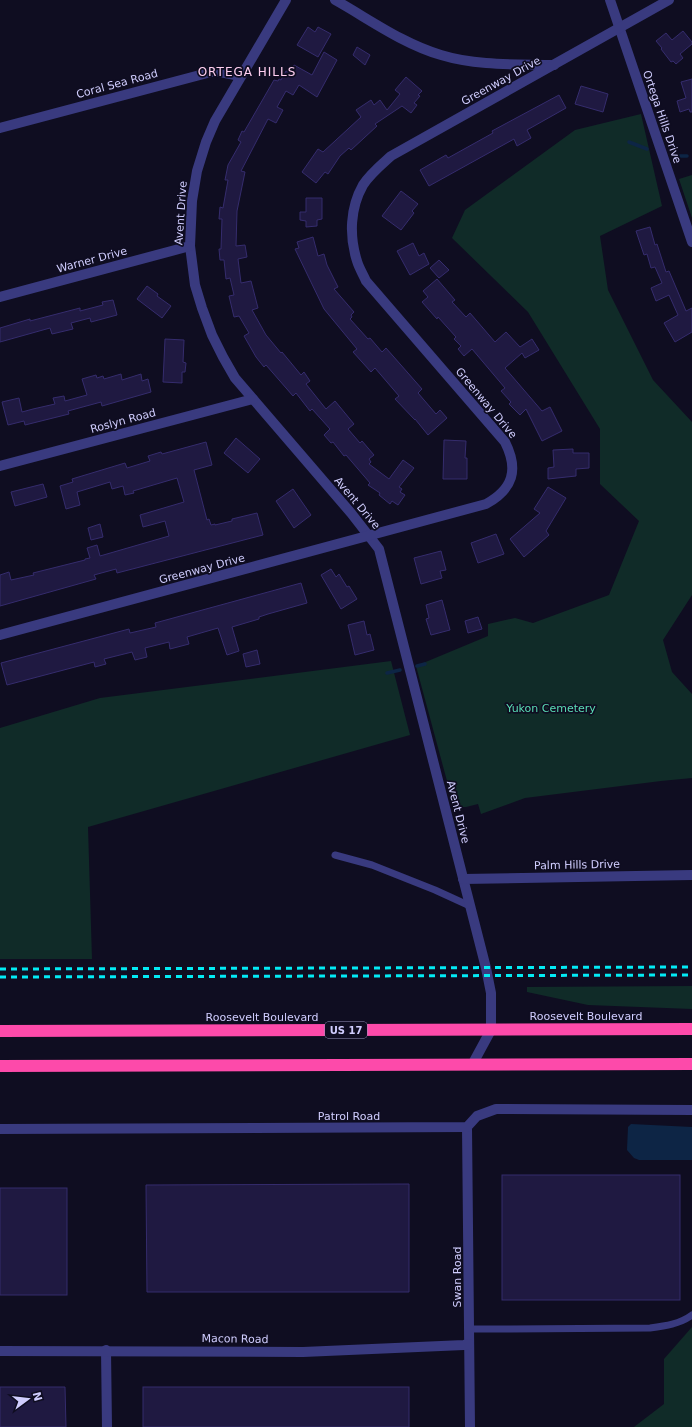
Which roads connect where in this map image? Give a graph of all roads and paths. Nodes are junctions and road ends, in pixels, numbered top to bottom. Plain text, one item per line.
1 (286, 0) edge
2 (335, 0) edge
3 (610, 0) edge
4 (669, 0) edge
5 (619, 28) junction
6 (554, 65) junction
7 (240, 76) junction
8 (0, 128) edge
9 (692, 242) edge
10 (190, 246) junction
11 (0, 297) edge
12 (252, 399) junction
13 (0, 466) edge
14 (369, 536) junction
15 (0, 635) edge
16 (335, 855) dead end
17 (692, 875) edge
18 (463, 879) junction
19 (470, 906) junction
20 (692, 1029) edge
21 (491, 1030) junction
22 (0, 1031) edge
23 (692, 1064) edge
24 (472, 1065) junction
25 (0, 1066) edge
26 (692, 1110) edge
27 (467, 1127) junction
28 (0, 1129) edge
29 (692, 1315) edge
30 (469, 1329) junction
31 (469, 1344) junction
32 (106, 1350) junction
33 (0, 1351) edge
34 (107, 1427) edge
35 (470, 1427) edge

1 - 7 street, Avent Drive
2 - 6 street
3 - 5 street, Ortega Hills Drive
4 - 5 street, Greenway Drive
5 - 6 street, Greenway Drive
5 - 9 street, Ortega Hills Drive
6 - 14 street, Greenway Drive
7 - 8 street, Coral Sea Road
7 - 10 street, Avent Drive
10 - 11 street, Warner Drive
10 - 12 street, Avent Drive
12 - 13 street, Roslyn Road
12 - 14 street, Avent Drive
14 - 15 street, Greenway Drive
14 - 18 street, Avent Drive
16 - 19 lane
17 - 18 street, Palm Hills Drive
18 - 19 street, Avent Drive
19 - 21 street, Avent Drive
20 - 21 highway, Roosevelt Boulevard / US 17
21 - 22 highway, Roosevelt Boulevard / US 17
21 - 24 street, Avent Drive
23 - 24 highway
24 - 25 highway
26 - 27 street
27 - 28 street, Patrol Road
27 - 30 street, Swan Road
29 - 30 lane
30 - 31 street, Swan Road
31 - 32 street, Macon Road
31 - 35 street, Swan Road
32 - 33 street, Macon Road
32 - 34 street

